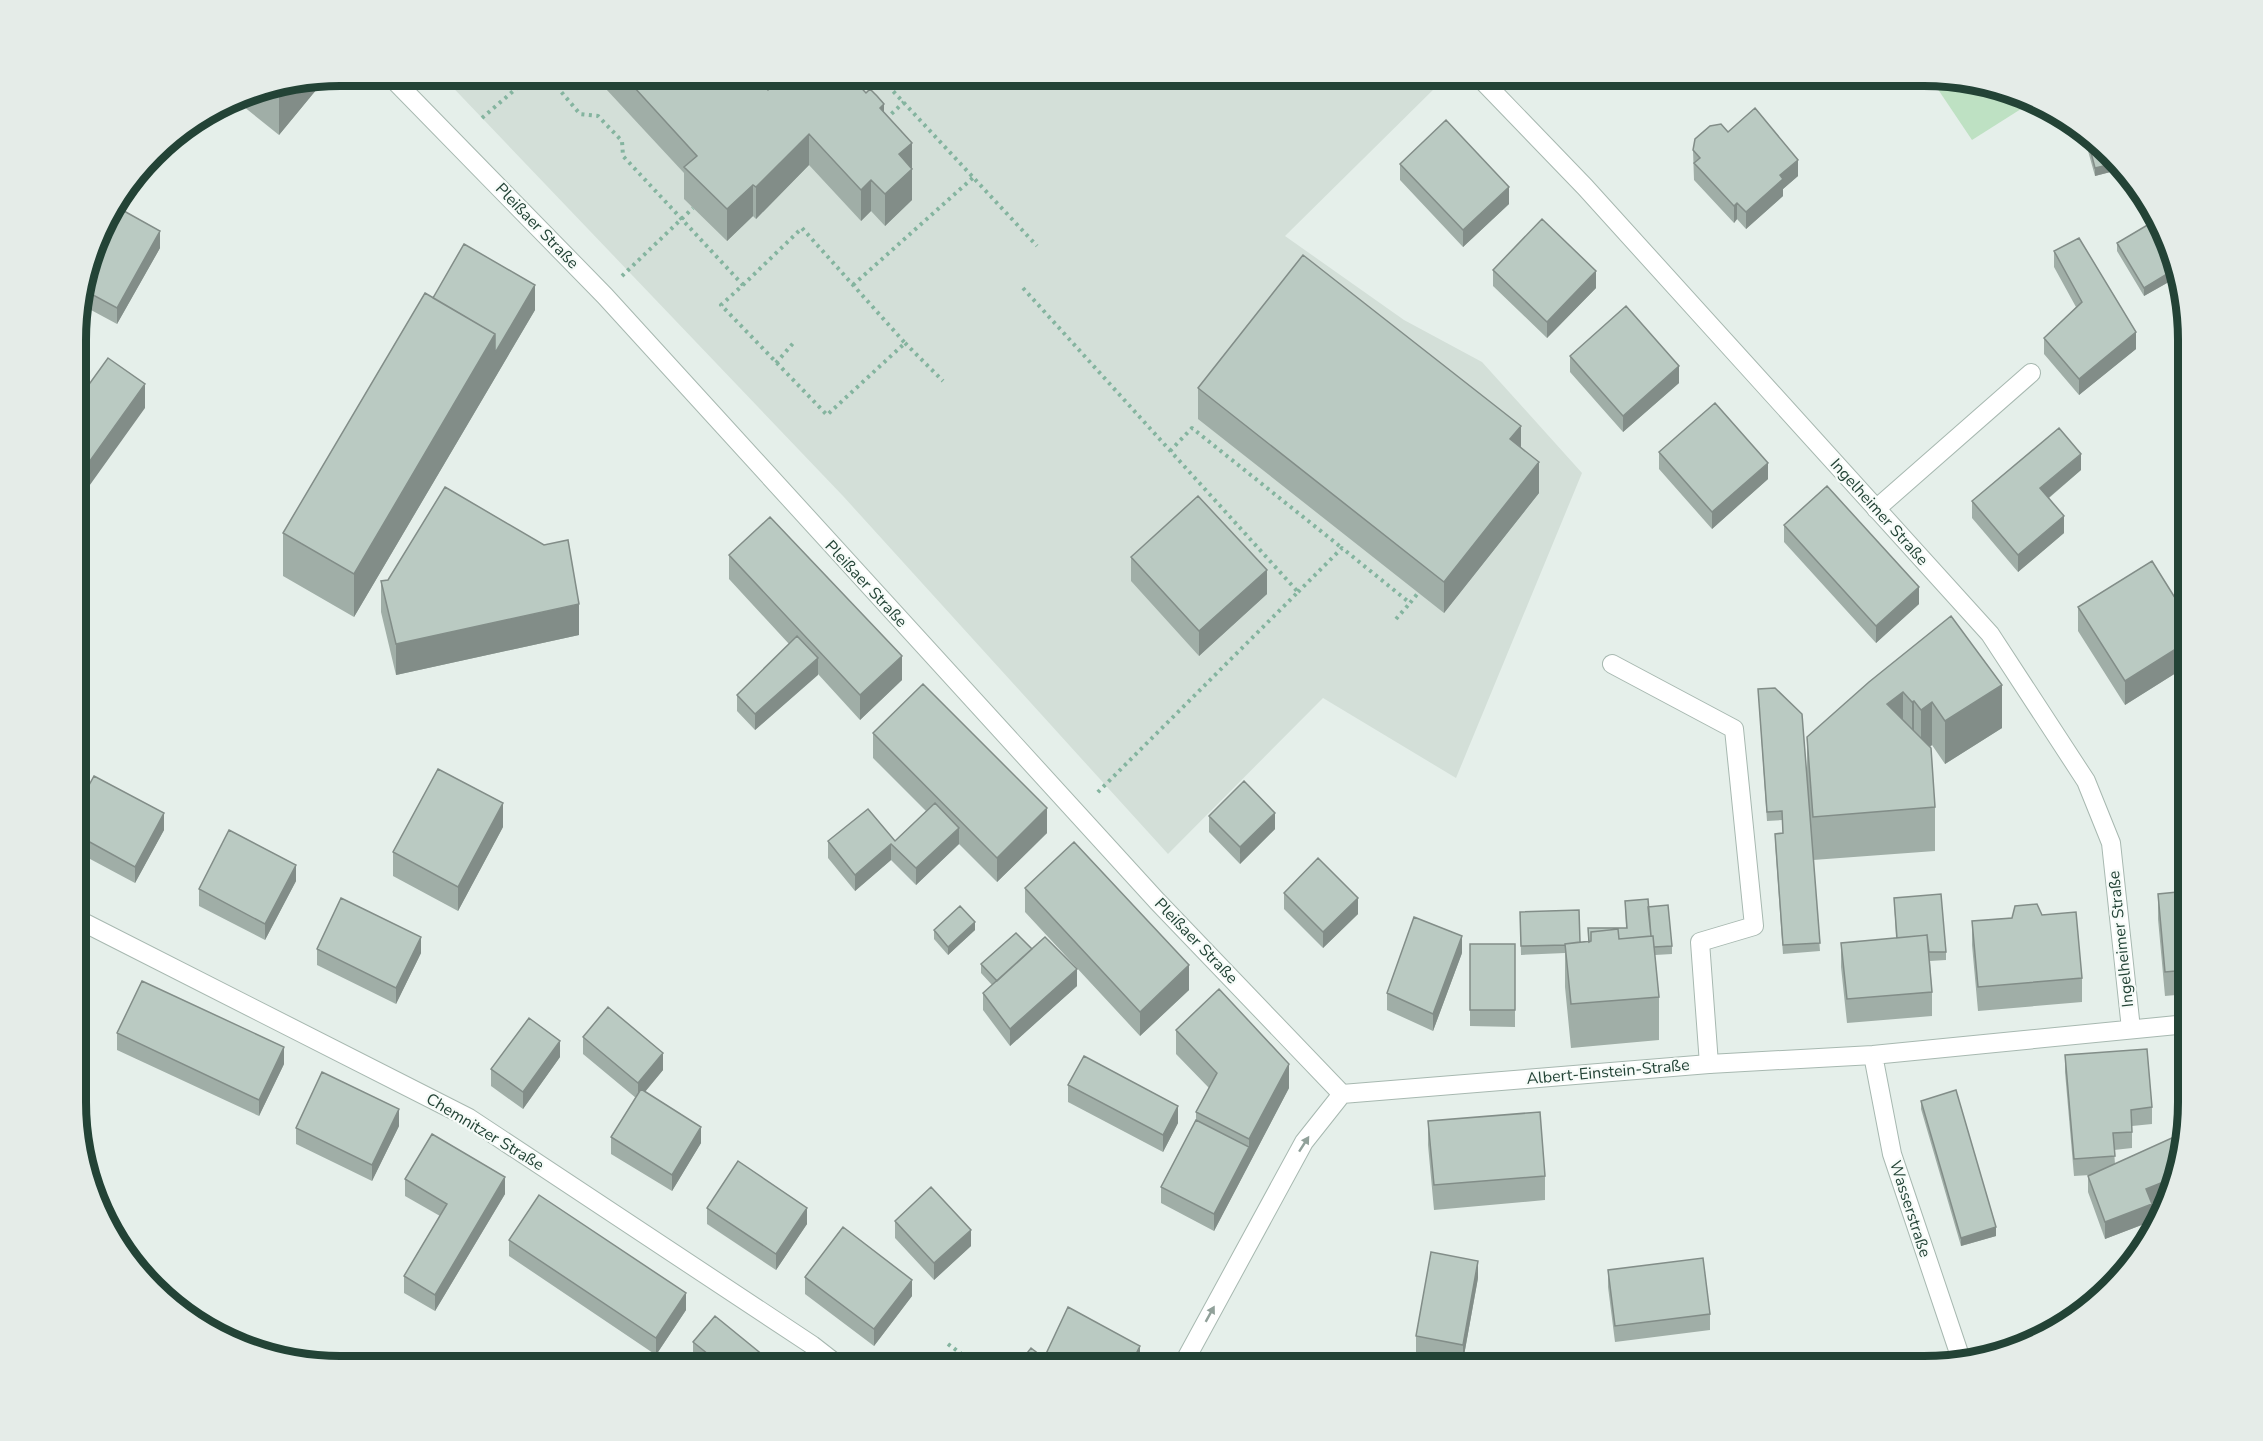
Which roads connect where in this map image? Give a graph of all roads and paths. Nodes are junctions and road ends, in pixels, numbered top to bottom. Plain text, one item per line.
1 (400, 86) edge
2 (519, 86) edge
3 (556, 86) edge
4 (772, 86) edge
5 (889, 86) edge
6 (1488, 86) edge
7 (772, 96) edge
8 (904, 102) junction
9 (482, 118) dead end
10 (882, 123) edge
11 (975, 176) junction
12 (693, 208) edge
13 (682, 219) junction
14 (1037, 246) dead end
15 (742, 285) junction
16 (853, 285) junction
17 (1023, 288) dead end
18 (605, 296) junction
19 (795, 341) dead end
20 (906, 344) junction
21 (776, 363) junction
22 (2031, 373) dead end
23 (943, 381) dead end
24 (1170, 451) junction
25 (1876, 509) junction
26 (1342, 548) junction
27 (1298, 592) junction
28 (1418, 593) edge
29 (1410, 603) junction
30 (1396, 619) dead end
31 (1612, 664) dead end
32 (1077, 814) junction
33 (86, 924) edge
34 (2131, 1029) junction
35 (2178, 1030) edge
36 (1873, 1054) junction
37 (1708, 1064) junction
38 (1342, 1094) junction
39 (948, 1344) dead end
40 (1958, 1353) edge
41 (960, 1354) joint
42 (826, 1356) edge
43 (963, 1356) edge
44 (1187, 1356) edge

1 - 18 street, Pleißaer Straße
2 - 9 path
3 - 13 path
4 - 7 path
5 - 8 path
6 - 25 street, Ingelheimer Straße
8 - 10 path
8 - 11 path
11 - 14 path
11 - 16 path
12 - 13 path
13 - 15 path
13 - 18 path
15 - 16 path
15 - 21 path
16 - 20 path
17 - 24 path
18 - 32 street, Pleißaer Straße
19 - 21 path
20 - 21 path
20 - 23 path
22 - 25 street
24 - 26 path
24 - 27 path
25 - 34 street, Ingelheimer Straße
26 - 27 path
26 - 29 path
27 - 32 path
28 - 29 path
29 - 30 path
31 - 37 street
32 - 38 street, Pleißaer Straße
33 - 42 street, Chemnitzer Straße
34 - 35 street, Albert-Einstein-Straße
34 - 36 street, Albert-Einstein-Straße
36 - 37 street, Albert-Einstein-Straße
36 - 40 street, Wasserstraße
37 - 38 street, Albert-Einstein-Straße
44 -> 38 street
39 - 41 path
41 - 43 path

